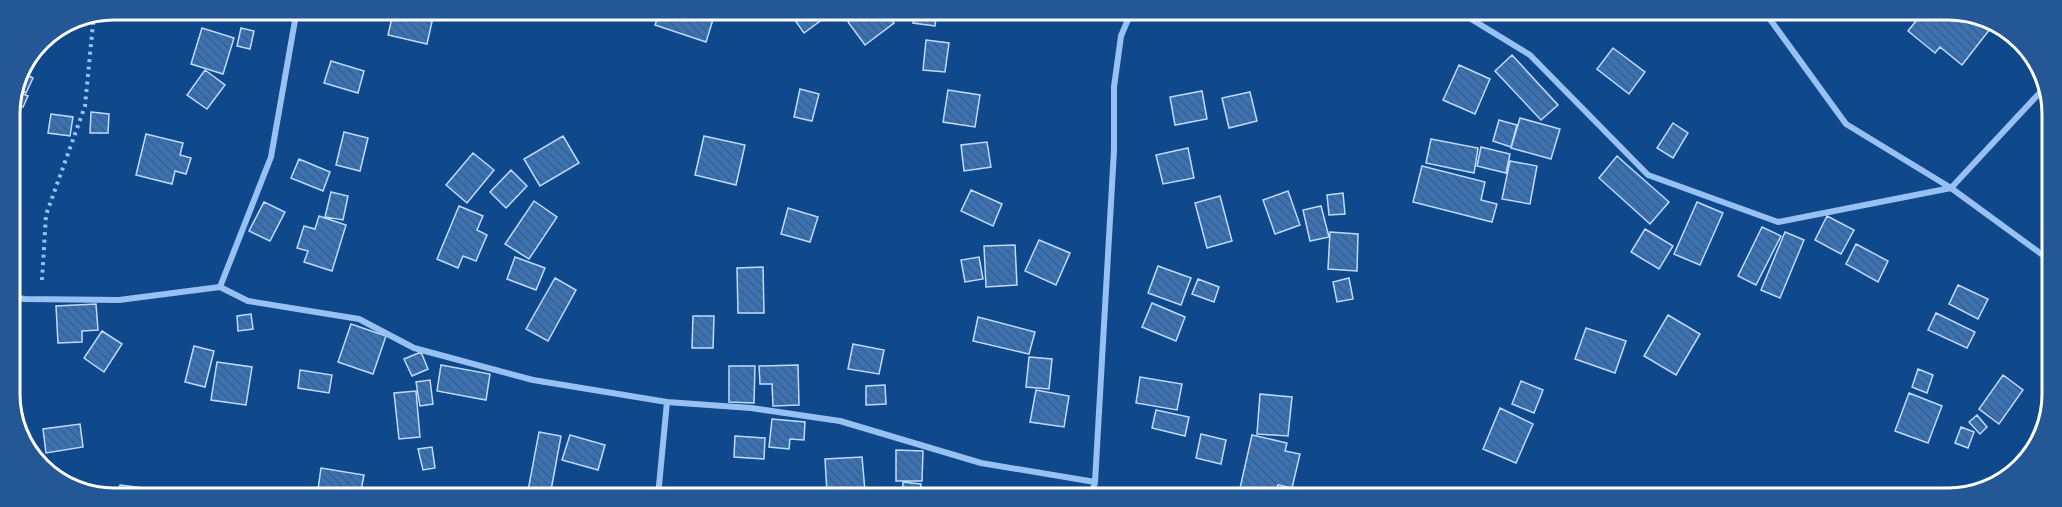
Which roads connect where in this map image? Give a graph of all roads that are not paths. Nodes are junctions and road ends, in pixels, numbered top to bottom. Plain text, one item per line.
1 (295, 20) edge
2 (1127, 20) edge
3 (1474, 20) edge
4 (1771, 20) edge
5 (2040, 92) edge
6 (1951, 188) junction
7 (2042, 254) edge
8 (220, 287) junction
9 (20, 298) edge
10 (668, 402) junction
11 (1095, 482) junction
12 (1094, 487) edge
13 (659, 488) edge

1 - 8 street
2 - 11 street
3 - 6 street
4 - 6 street
5 - 6 street
6 - 7 street
8 - 9 street
8 - 10 street
10 - 11 street
10 - 13 street
11 - 12 street

